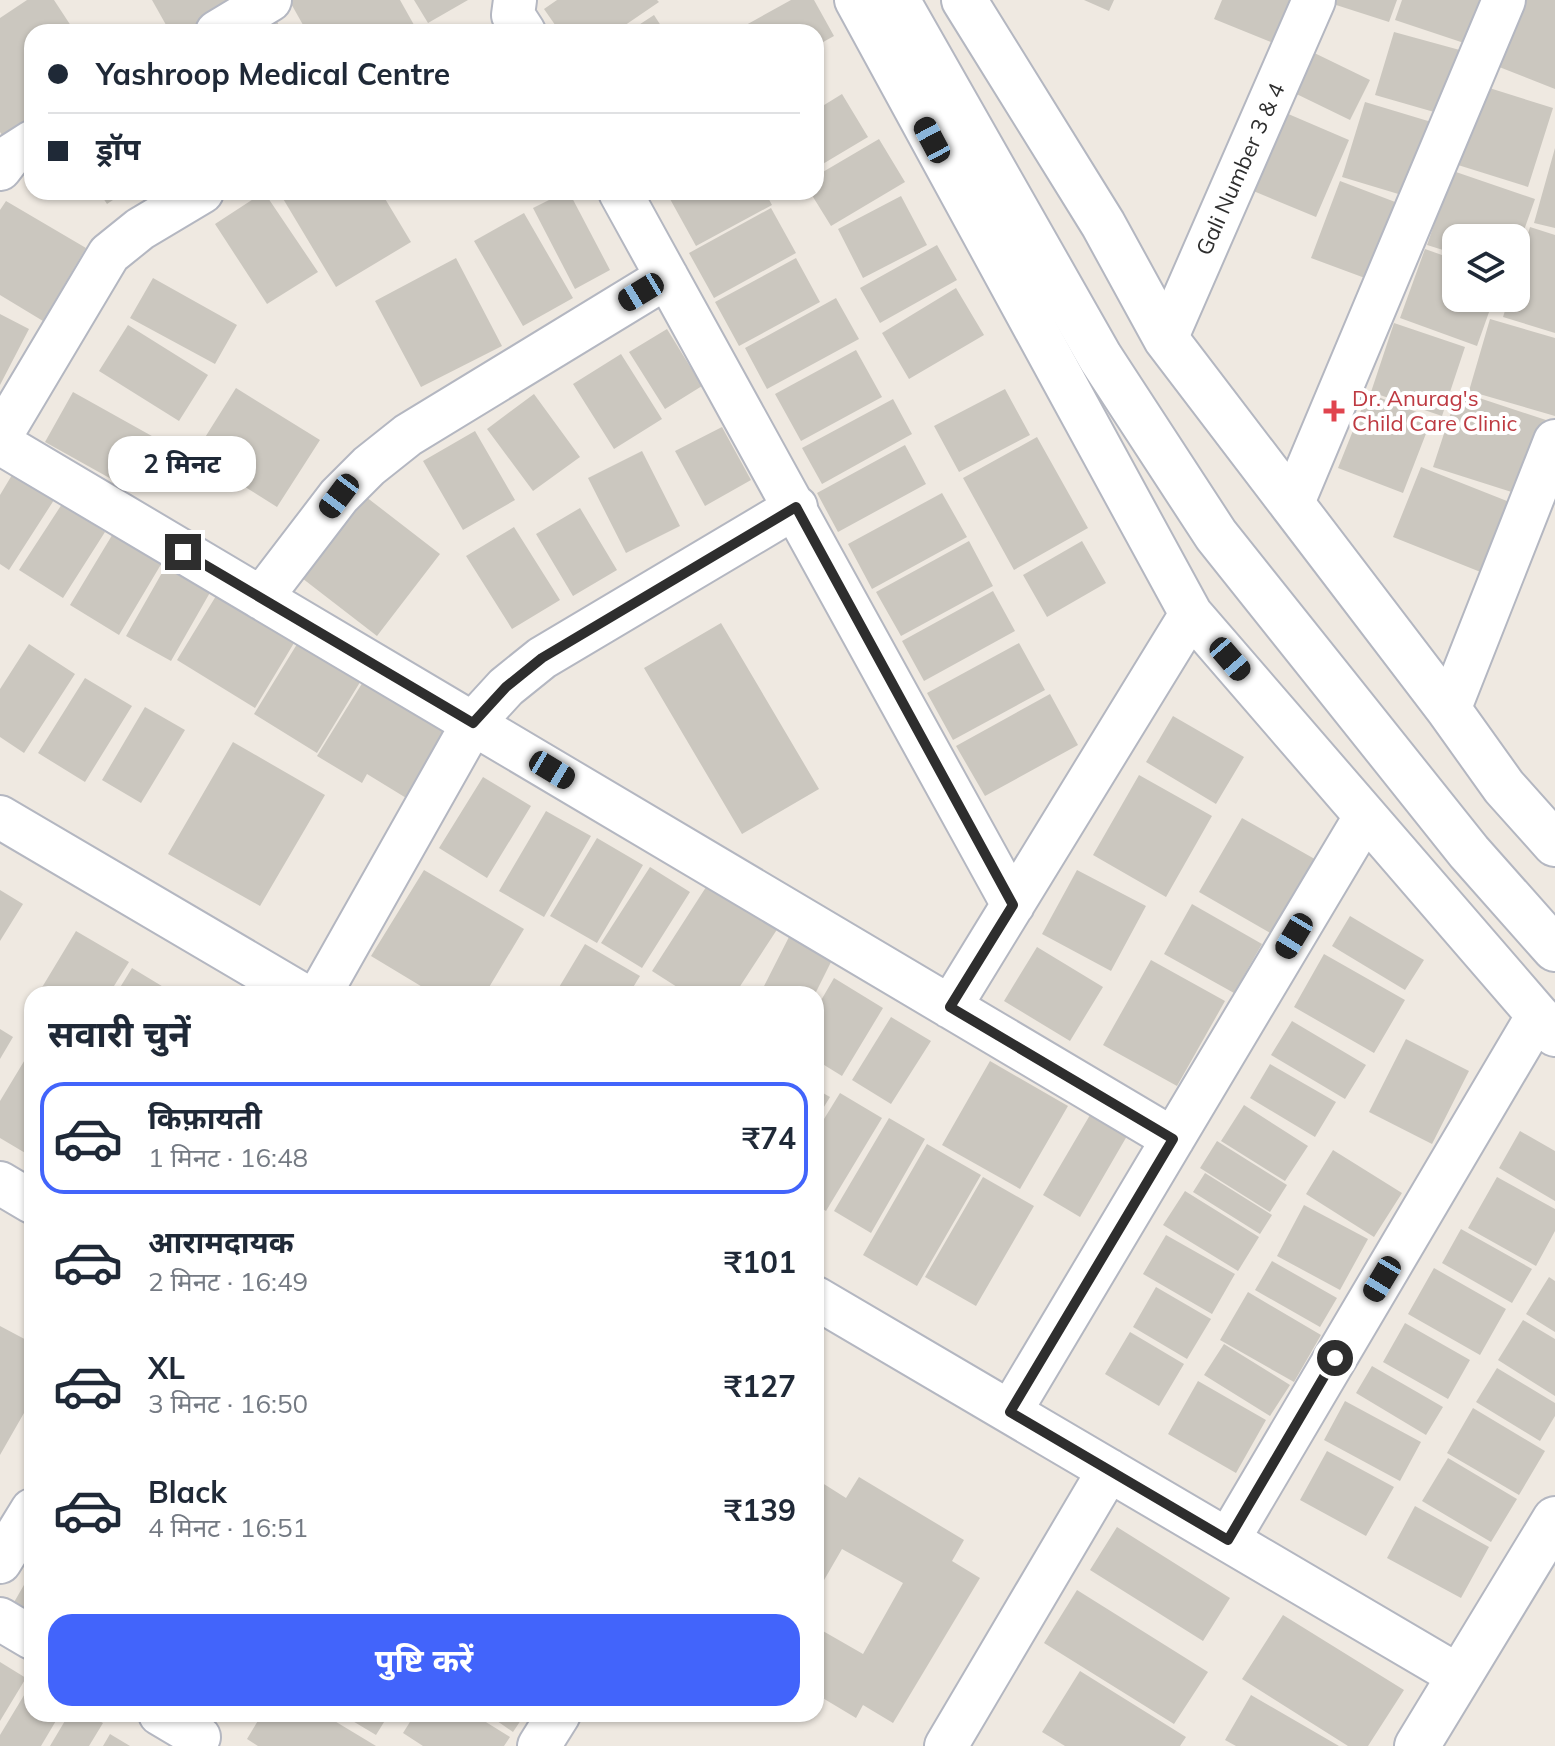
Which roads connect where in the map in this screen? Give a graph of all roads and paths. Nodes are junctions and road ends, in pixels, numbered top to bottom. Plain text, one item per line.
1 (270, 0) edge
2 (856, 0) edge
3 (897, 0) edge
4 (964, 0) edge
5 (1314, 0) edge
6 (1504, 0) edge
7 (230, 24) edge
8 (24, 147) edge
9 (0, 169) edge
10 (189, 200) edge
11 (624, 200) edge
12 (667, 277) junction
13 (1166, 339) junction
14 (0, 440) edge
15 (1555, 441) edge
16 (1292, 505) junction
17 (796, 507) junction
18 (261, 598) junction
19 (1191, 614) junction
20 (1449, 710) junction
21 (473, 723) junction
22 (0, 817) edge
23 (1365, 817) junction
24 (1555, 844) edge
25 (1013, 905) junction
26 (1555, 949) edge
27 (287, 986) edge
28 (325, 986) edge
29 (950, 1007) junction
30 (1546, 1025) edge
31 (1173, 1139) junction
32 (0, 1183) edge
33 (24, 1197) edge
34 (824, 1303) edge
35 (1010, 1412) junction
36 (1109, 1470) junction
37 (1555, 1519) edge
38 (24, 1523) edge
39 (1228, 1540) junction
40 (0, 1562) edge
41 (0, 1619) edge
42 (24, 1633) edge
43 (1459, 1676) junction
44 (179, 1722) edge
45 (554, 1722) edge
46 (202, 1732) edge
47 (539, 1746) edge
48 (946, 1746) edge
49 (1417, 1746) edge

1 - 7 street
2 - 19 street
3 - 26 main road
4 - 13 main road
5 - 13 street, Gali Number 3 & 4
6 - 16 street
8 - 9 street
10 - 14 street
11 - 12 street
12 - 17 street
12 - 18 street
13 - 16 main road
14 - 18 street
15 - 20 street
16 - 20 main road
17 - 21 street
17 - 25 street
18 - 21 street
19 - 23 street
19 - 25 street
20 - 24 main road
21 - 28 street
21 - 29 street
22 - 27 street
23 - 30 street
23 - 31 street
25 - 29 street
29 - 31 street
30 - 39 street
31 - 35 street
32 - 33 street
34 - 35 street
35 - 36 street
36 - 39 street
36 - 48 street
37 - 43 main road
38 - 40 street
39 - 43 street
41 - 42 street
43 - 49 main road
44 - 46 street
45 - 47 street

